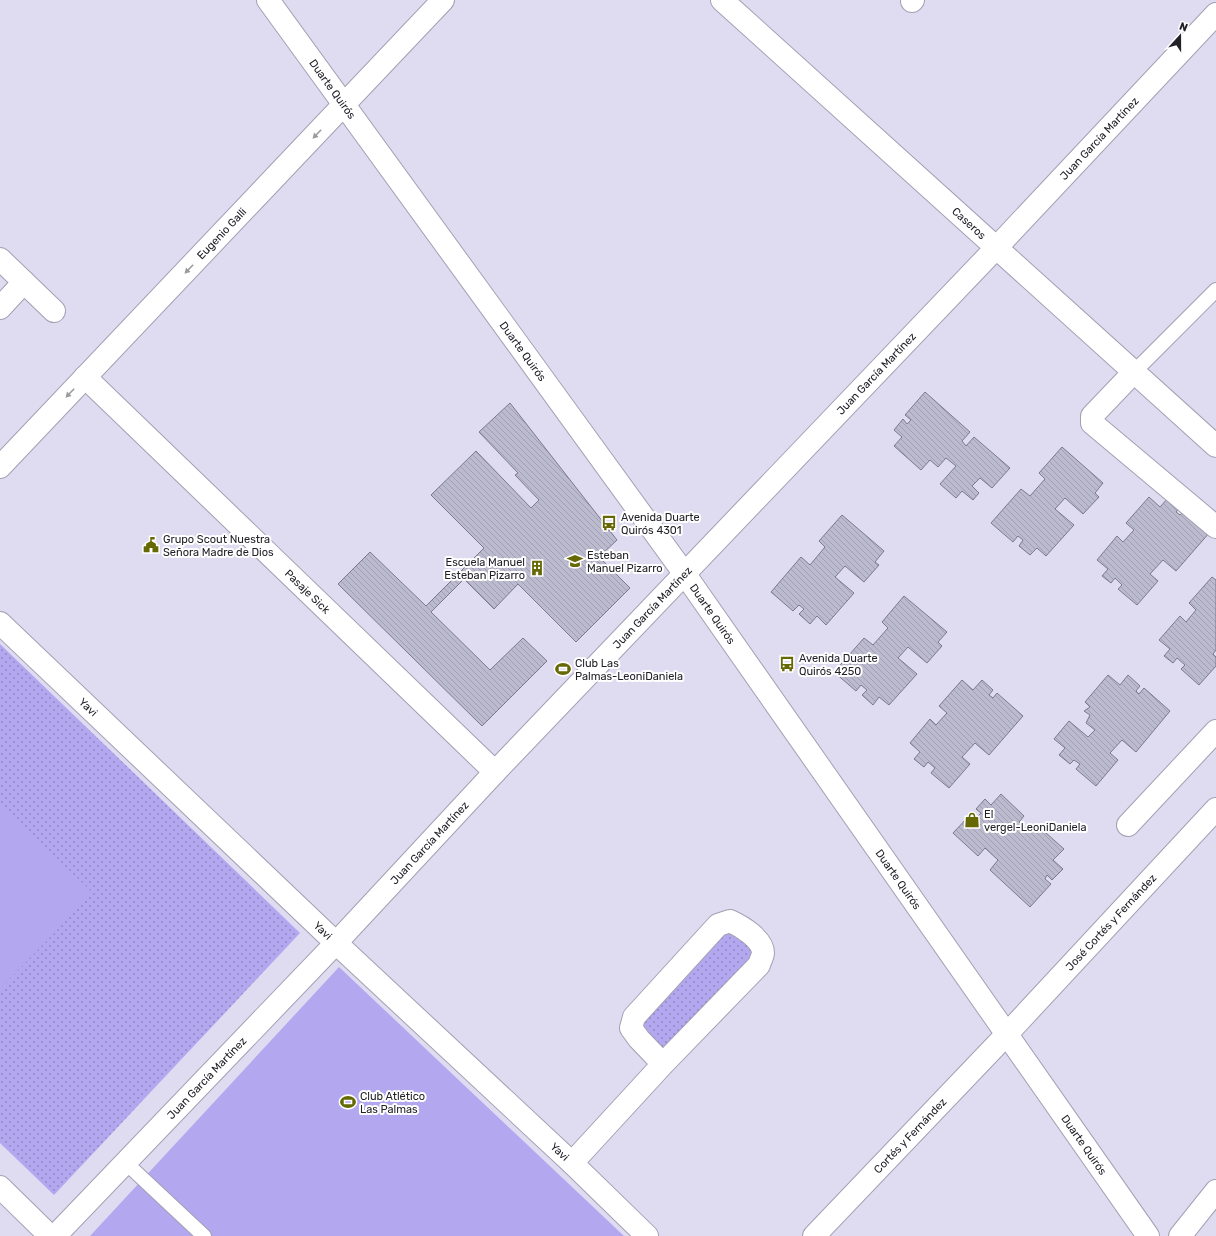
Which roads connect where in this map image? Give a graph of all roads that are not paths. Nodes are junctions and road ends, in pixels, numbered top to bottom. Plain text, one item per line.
1 (268, 0) edge
2 (443, 0) edge
3 (722, 0) edge
4 (1216, 14) edge
5 (344, 106) junction
6 (997, 247) junction
7 (0, 259) edge
8 (24, 282) junction
9 (1216, 290) edge
10 (0, 308) edge
11 (54, 311) dead end
12 (1134, 372) junction
13 (85, 378) junction
14 (1216, 446) edge
15 (0, 467) edge
16 (1216, 527) edge
17 (684, 573) junction
18 (0, 623) edge
19 (1216, 731) edge
20 (495, 772) junction
21 (1216, 809) edge
22 (1128, 825) dead end
23 (336, 943) junction
24 (1006, 1035) junction
25 (663, 1064) junction
26 (126, 1163) junction
27 (572, 1163) junction
28 (0, 1187) edge
29 (1216, 1191) edge
30 (50, 1236) edge
31 (55, 1236) edge
32 (204, 1236) edge
33 (647, 1236) edge
34 (814, 1236) edge
35 (1148, 1236) edge
36 (1180, 1236) edge

1 - 5 street, Duarte Quirós
2 - 5 street, Eugenio Galli
3 - 6 street, Caseros
4 - 6 street, Juan García Martínez
5 -> 13 street, Eugenio Galli
5 - 17 street, Duarte Quirós
6 - 12 street, Caseros
6 - 17 street, Juan García Martínez
7 - 8 street
8 - 10 street
8 - 11 street
9 - 12 lane
12 - 14 street, Caseros
12 - 16 street
13 -> 15 street, Eugenio Galli
13 - 20 street, Pasaje Sick
17 - 20 street, Juan García Martínez
17 - 24 street, Duarte Quirós
18 - 23 street, Yavi
19 - 22 street
20 - 23 street, Juan García Martínez
21 - 24 street, José Cortés y Fernández
23 - 26 street, Juan García Martínez
23 - 27 street, Yavi
24 - 34 street, Cortés y Fernández
24 - 35 street, Duarte Quirós
25 - 25 street
25 - 27 street
26 - 31 street, Juan García Martínez
26 - 32 lane
27 - 33 street, Yavi
28 - 30 street
29 - 36 street

